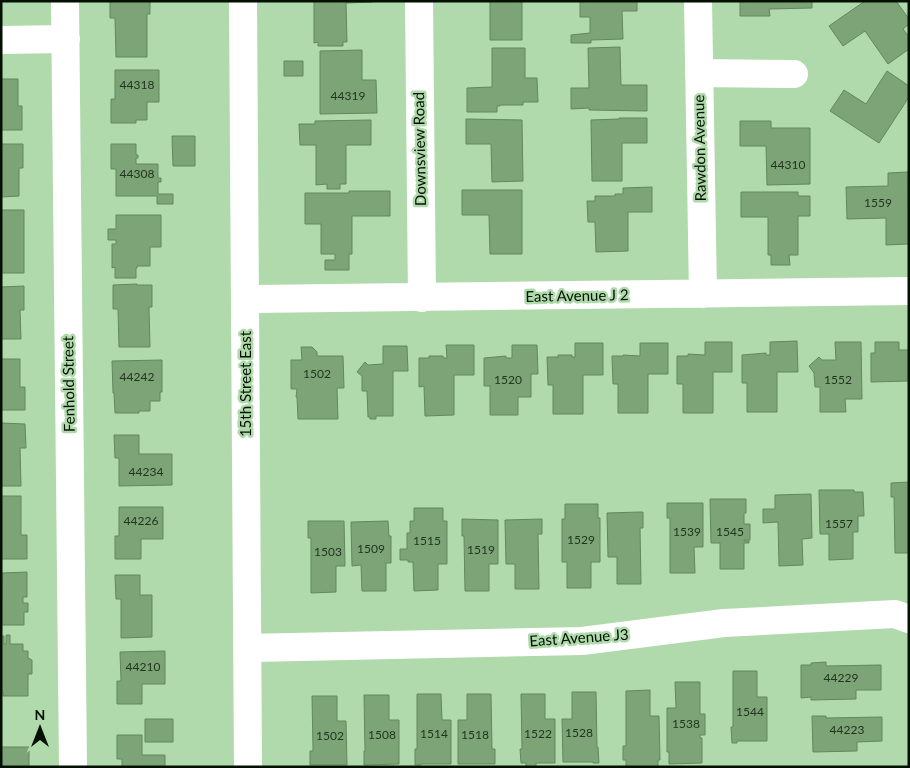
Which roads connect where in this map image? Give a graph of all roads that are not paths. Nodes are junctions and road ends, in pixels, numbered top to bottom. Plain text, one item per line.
1 (65, 1) edge
2 (243, 1) edge
3 (419, 1) edge
4 (698, 1) edge
5 (66, 39) junction
6 (1, 40) edge
7 (699, 73) junction
8 (794, 74) dead end
9 (909, 291) edge
10 (703, 294) junction
11 (422, 298) junction
12 (245, 300) junction
13 (909, 619) edge
14 (248, 648) junction
15 (73, 767) edge
16 (248, 767) edge

1 - 5 street, Fenhold Street
2 - 12 street, 15th Street East
3 - 11 street, Downsview Road
4 - 7 street, Rawdon Avenue
5 - 6 street
5 - 15 street, Fenhold Street
7 - 8 street
7 - 10 street, Rawdon Avenue
9 - 10 street, East Avenue J 2
10 - 11 street, East Avenue J 2
11 - 12 street, East Avenue J 2
12 - 14 street, 15th Street East
13 - 14 street, East Avenue J3
14 - 16 street, 15th Street East

